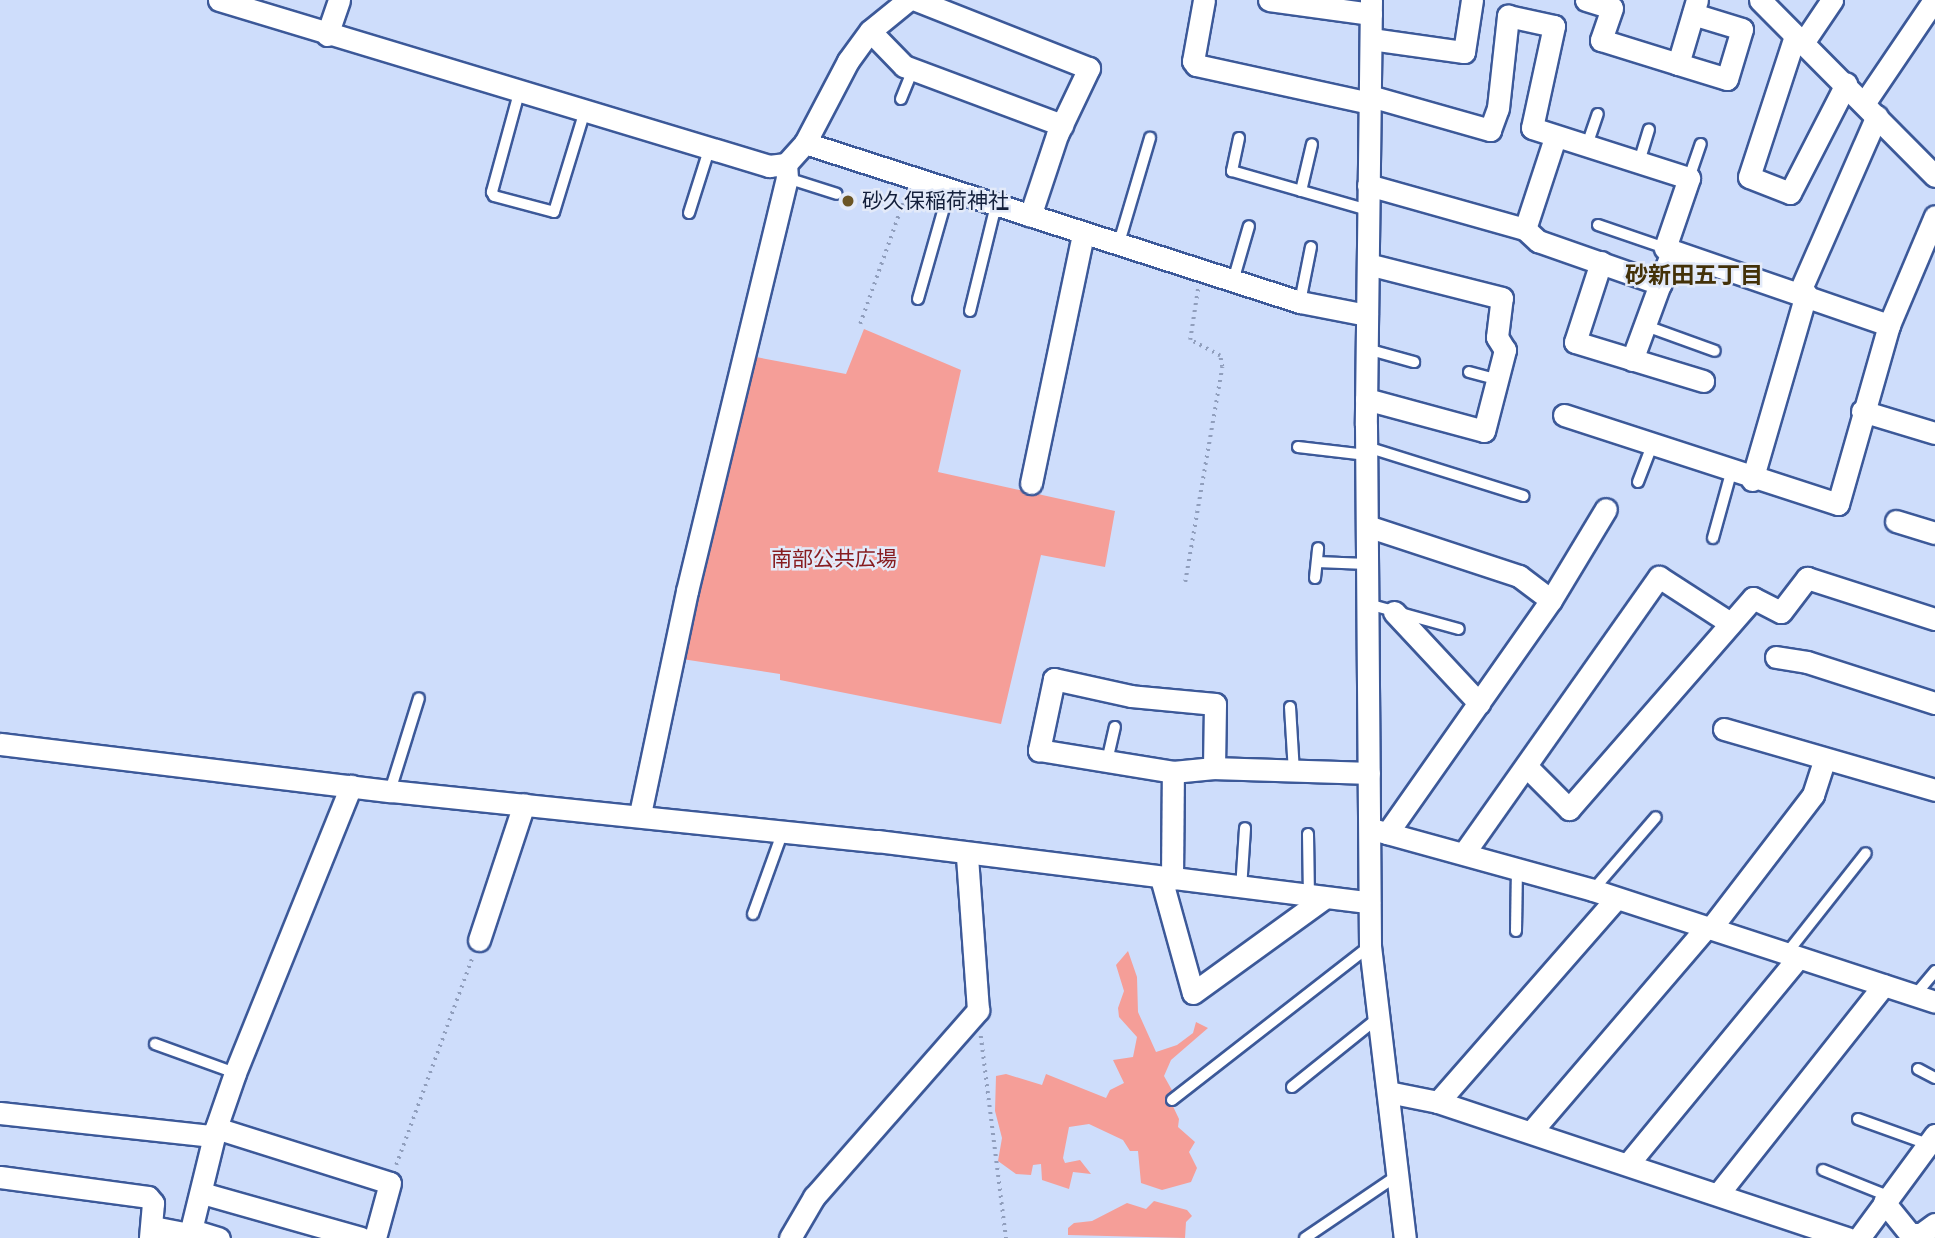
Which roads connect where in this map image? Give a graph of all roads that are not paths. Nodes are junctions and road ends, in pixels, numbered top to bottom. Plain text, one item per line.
1 (219, 0) edge
2 (339, 0) edge
3 (908, 0) edge
4 (916, 0) edge
5 (1204, 0) edge
6 (1269, 0) edge
7 (1472, 0) edge
8 (1586, 0) edge
9 (1759, 0) edge
10 (1832, 0) edge
11 (1934, 0) edge
12 (1371, 7) edge
13 (1695, 7) edge
14 (285, 9) edge
15 (870, 31) junction
16 (327, 35) junction
17 (1371, 39) junction
18 (1799, 40) junction
19 (1678, 64) junction
20 (913, 70) junction
21 (1846, 84) junction
22 (519, 93) junction
23 (901, 99) dead end
24 (1370, 99) junction
25 (1871, 109) junction
26 (584, 114) junction
27 (1598, 114) dead end
28 (1062, 125) junction
29 (1649, 130) dead end
30 (1150, 138) dead end
31 (1239, 138) dead end
32 (1555, 138) junction
33 (805, 143) junction
34 (1312, 144) dead end
35 (1701, 144) dead end
36 (1586, 148) junction
37 (709, 150) junction
38 (1639, 162) junction
39 (786, 171) junction
40 (1935, 176) edge
41 (1689, 178) junction
42 (1368, 185) junction
43 (949, 190) junction
44 (1301, 191) junction
45 (837, 194) dead end
46 (996, 205) junction
47 (1368, 209) junction
48 (689, 213) dead end
49 (1030, 216) junction
50 (1935, 216) edge
51 (1598, 225) dead end
52 (1249, 226) dead end
53 (1525, 229) junction
54 (1083, 235) junction
55 (1118, 246) junction
56 (1311, 247) dead end
57 (1668, 249) junction
58 (1601, 262) junction
59 (1368, 264) junction
60 (1233, 281) junction
61 (1661, 284) junction
62 (1803, 293) junction
63 (918, 299) dead end
64 (1300, 302) junction
65 (970, 312) dead end
66 (1367, 316) junction
67 (1889, 324) junction
68 (1646, 326) junction
69 (1367, 349) junction
70 (1715, 351) dead end
71 (1632, 360) junction
72 (1414, 362) dead end
73 (1468, 372) dead end
74 (1499, 380) junction
75 (1703, 381) dead end
76 (1366, 399) junction
77 (1862, 411) junction
78 (1564, 415) dead end
79 (1935, 433) edge
80 (1651, 445) junction
81 (1298, 447) dead end
82 (1367, 451) junction
83 (1741, 476) junction
84 (1638, 482) dead end
85 (1031, 483) dead end
86 (1523, 496) dead end
87 (1606, 509) dead end
88 (1896, 521) dead end
89 (1367, 526) junction
90 (1935, 533) edge
91 (1713, 538) dead end
92 (1318, 548) dead end
93 (1317, 562) junction
94 (1367, 565) junction
95 (1315, 578) dead end
96 (1551, 600) junction
97 (1368, 604) junction
98 (1394, 612) junction
99 (1935, 619) edge
100 (1730, 623) junction
101 (1459, 629) dead end
102 (1776, 657) dead end
103 (419, 698) dead end
104 (1479, 702) junction
105 (1935, 703) edge
106 (1290, 707) dead end
107 (1115, 727) dead end
108 (1724, 729) dead end
109 (0, 744) edge
110 (1825, 759) junction
111 (1107, 761) junction
112 (1526, 766) junction
113 (1214, 768) junction
114 (1173, 772) junction
115 (1294, 772) junction
116 (1369, 773) junction
117 (351, 786) junction
118 (390, 790) junction
119 (1935, 790) edge
120 (524, 804) junction
121 (640, 814) junction
122 (1656, 817) dead end
123 (1245, 828) dead end
124 (783, 831) junction
125 (1379, 831) junction
126 (1308, 834) dead end
127 (1464, 853) junction
128 (1866, 853) dead end
129 (967, 855) junction
130 (1517, 868) junction
131 (1167, 878) junction
132 (1241, 889) junction
133 (1593, 890) junction
134 (1316, 898) junction
135 (1616, 899) junction
136 (1369, 902) junction
137 (753, 914) dead end
138 (1709, 927) junction
139 (1516, 931) dead end
140 (479, 940) road end
141 (1370, 946) junction
142 (1792, 955) junction
143 (1935, 971) edge
144 (1884, 985) junction
145 (1925, 998) edge
146 (1379, 1017) junction
147 (155, 1044) dead end
148 (1918, 1069) dead end
149 (235, 1073) junction
150 (1935, 1078) edge
151 (1292, 1087) dead end
152 (1388, 1093) junction
153 (1172, 1100) dead end
154 (1438, 1102) junction
155 (0, 1113) edge
156 (1858, 1119) dead end
157 (215, 1132) junction
158 (1531, 1132) junction
159 (1933, 1138) edge
160 (1628, 1164) junction
161 (1823, 1170) dead end
162 (1399, 1174) junction
163 (0, 1177) edge
164 (202, 1193) junction
165 (1719, 1193) junction
166 (1886, 1199) junction
167 (1935, 1224) edge
168 (191, 1230) junction
169 (152, 1233) edge
170 (219, 1238) edge
171 (362, 1238) edge
172 (375, 1238) edge
173 (790, 1238) edge
174 (1305, 1238) edge
175 (1405, 1238) edge
176 (1848, 1238) edge
177 (1859, 1238) edge

1 - 14 street
2 - 16 street
3 - 15 street
4 - 28 street
5 - 24 street
6 - 12 street
7 - 17 street
8 - 19 street
9 - 18 street
10 - 18 street
11 - 25 street
12 - 17 street
13 - 19 street
13 - 19 street
14 - 16 street
15 - 20 street
15 - 33 street
16 - 22 street
17 - 24 street
18 - 21 street
18 - 21 street
20 - 23 lane
20 - 28 street
21 - 25 street
22 - 26 street
22 - 26 lane
24 - 32 street
24 - 42 street
25 - 40 street
25 - 62 street
26 - 37 street
27 - 36 lane
28 - 49 street
29 - 38 lane
30 - 55 lane
31 - 44 lane
32 - 36 street
32 - 53 street
33 - 39 street
33 - 43 street
34 - 44 lane
35 - 41 lane
36 - 38 street
37 - 39 street
37 - 48 lane
38 - 41 street
39 - 45 lane
39 - 121 street
41 - 57 street
42 - 47 street
42 - 53 street
43 - 46 street
43 - 63 lane
44 - 47 lane
46 - 49 street
46 - 65 lane
47 - 59 street
49 - 54 street
50 - 67 street
51 - 57 lane
52 - 60 lane
53 - 58 street
54 - 55 street
54 - 85 street
55 - 60 street
56 - 64 lane
57 - 61 street
57 - 62 street
58 - 61 street
58 - 71 street
59 - 66 street
59 - 74 street
60 - 64 street
61 - 68 street
62 - 67 street
62 - 83 street
64 - 66 street
66 - 69 street
67 - 77 street
68 - 70 lane
68 - 71 street
69 - 72 lane
69 - 76 street
71 - 75 street
73 - 74 lane
74 - 76 street
76 - 82 street
77 - 79 street
77 - 83 street
78 - 80 street
80 - 83 street
80 - 84 lane
81 - 82 lane
82 - 86 lane
82 - 89 street
83 - 91 lane
87 - 96 street
88 - 90 street
89 - 94 street
89 - 96 street
92 - 93 lane
93 - 94 lane
93 - 95 lane
94 - 97 street
96 - 104 street
97 - 98 lane
97 - 116 street
98 - 101 lane
98 - 104 street
99 - 100 street
100 - 112 street
100 - 112 street
102 - 105 street
103 - 118 lane
104 - 125 street
106 - 115 lane
107 - 111 lane
108 - 110 street
109 - 117 street
110 - 119 street
110 - 138 street
111 - 113 street
111 - 114 street
112 - 127 street
113 - 114 street
113 - 115 street
114 - 131 street
115 - 116 street
116 - 125 street
117 - 118 street
117 - 149 street
118 - 120 street
120 - 121 street
120 - 140 street
121 - 124 street
122 - 133 lane
123 - 132 lane
124 - 129 street
124 - 137 lane
125 - 127 street
125 - 136 street
126 - 134 lane
127 - 130 street
128 - 142 lane
129 - 131 street
129 - 173 street
130 - 133 street
130 - 139 lane
131 - 132 street
131 - 134 street
132 - 134 street
133 - 135 street
134 - 136 street
135 - 138 street
135 - 154 street
136 - 141 street
138 - 142 street
138 - 158 street
141 - 146 street
141 - 153 lane
142 - 144 street
142 - 160 street
143 - 145 lane
144 - 145 street
144 - 165 street
146 - 151 lane
146 - 152 street
147 - 149 lane
148 - 150 lane
149 - 157 street
152 - 154 street
152 - 162 street
154 - 158 street
155 - 157 street
156 - 159 lane
157 - 164 street
157 - 172 street
158 - 160 street
159 - 166 street
160 - 165 street
161 - 166 lane
162 - 174 lane
162 - 175 street
163 - 169 street
164 - 168 street
164 - 171 street
165 - 176 street
166 - 167 street
166 - 177 street
168 - 169 street
168 - 170 street

